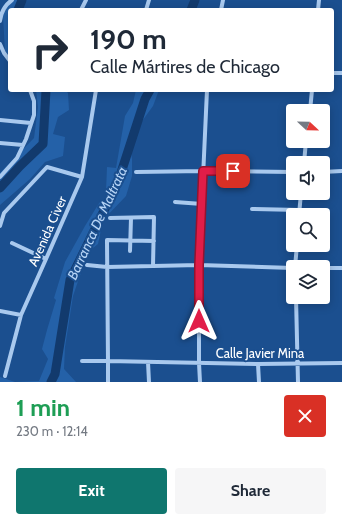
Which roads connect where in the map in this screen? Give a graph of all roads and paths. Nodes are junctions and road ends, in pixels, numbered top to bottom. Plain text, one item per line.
1 (12, 0) edge
2 (0, 21) edge
3 (0, 44) edge
4 (8, 58) edge
5 (31, 92) edge
6 (96, 92) edge
7 (207, 92) edge
8 (312, 92) edge
9 (311, 104) edge
10 (0, 120) edge
11 (31, 123) junction
12 (0, 143) edge
13 (23, 145) junction
14 (203, 171) junction
15 (342, 171) edge
16 (136, 172) dead end
17 (286, 172) edge
18 (330, 172) edge
19 (82, 176) junction
20 (0, 177) edge
21 (175, 202) dead end
22 (202, 204) junction
23 (252, 209) dead end
24 (286, 210) edge
25 (110, 218) dead end
26 (132, 218) junction
27 (0, 226) edge
28 (131, 241) junction
29 (154, 241) junction
30 (12, 243) dead end
31 (130, 251) dead end
32 (46, 259) junction
33 (87, 265) dead end
34 (199, 265) junction
35 (153, 266) junction
36 (107, 267) junction
37 (286, 267) edge
38 (330, 268) edge
39 (342, 268) edge
40 (296, 304) edge
41 (0, 311) edge
42 (21, 315) junction
43 (108, 361) junction
44 (82, 362) dead end
45 (148, 362) junction
46 (199, 363) junction
47 (342, 363) edge
48 (258, 364) junction
49 (297, 364) junction
50 (5, 376) dead end
51 (108, 382) edge
52 (149, 382) edge
53 (200, 382) edge
54 (259, 382) edge
55 (298, 382) edge

1 - 2 street
3 - 4 street
5 - 11 street
6 - 19 street, Avenida Civer
7 - 14 street
8 - 9 street
10 - 11 street
11 - 13 street
12 - 13 street
13 - 20 street
14 - 16 street
14 - 17 street
14 - 22 street
15 - 18 street
19 - 27 street
19 - 32 street, Avenida Civer
21 - 22 street
22 - 34 street
23 - 24 street
25 - 26 street
26 - 28 street
26 - 29 street
28 - 29 street
28 - 31 street
28 - 36 street
29 - 35 street
30 - 32 street
32 - 42 street, Avenida Civer
33 - 36 street
34 - 35 street
34 - 37 street
34 - 46 street
35 - 36 street
36 - 43 street
38 - 39 street
40 - 49 street
41 - 42 street
42 - 50 street, Avenida Civer
43 - 44 street, Calle Javier Mina
43 - 45 street, Calle Javier Mina
43 - 51 street
45 - 46 street, Calle Javier Mina
45 - 52 street
46 - 48 street, Calle Javier Mina
46 - 53 street
47 - 49 street, Calle Javier Mina
48 - 49 street, Calle Javier Mina
48 - 54 street
49 - 55 street

